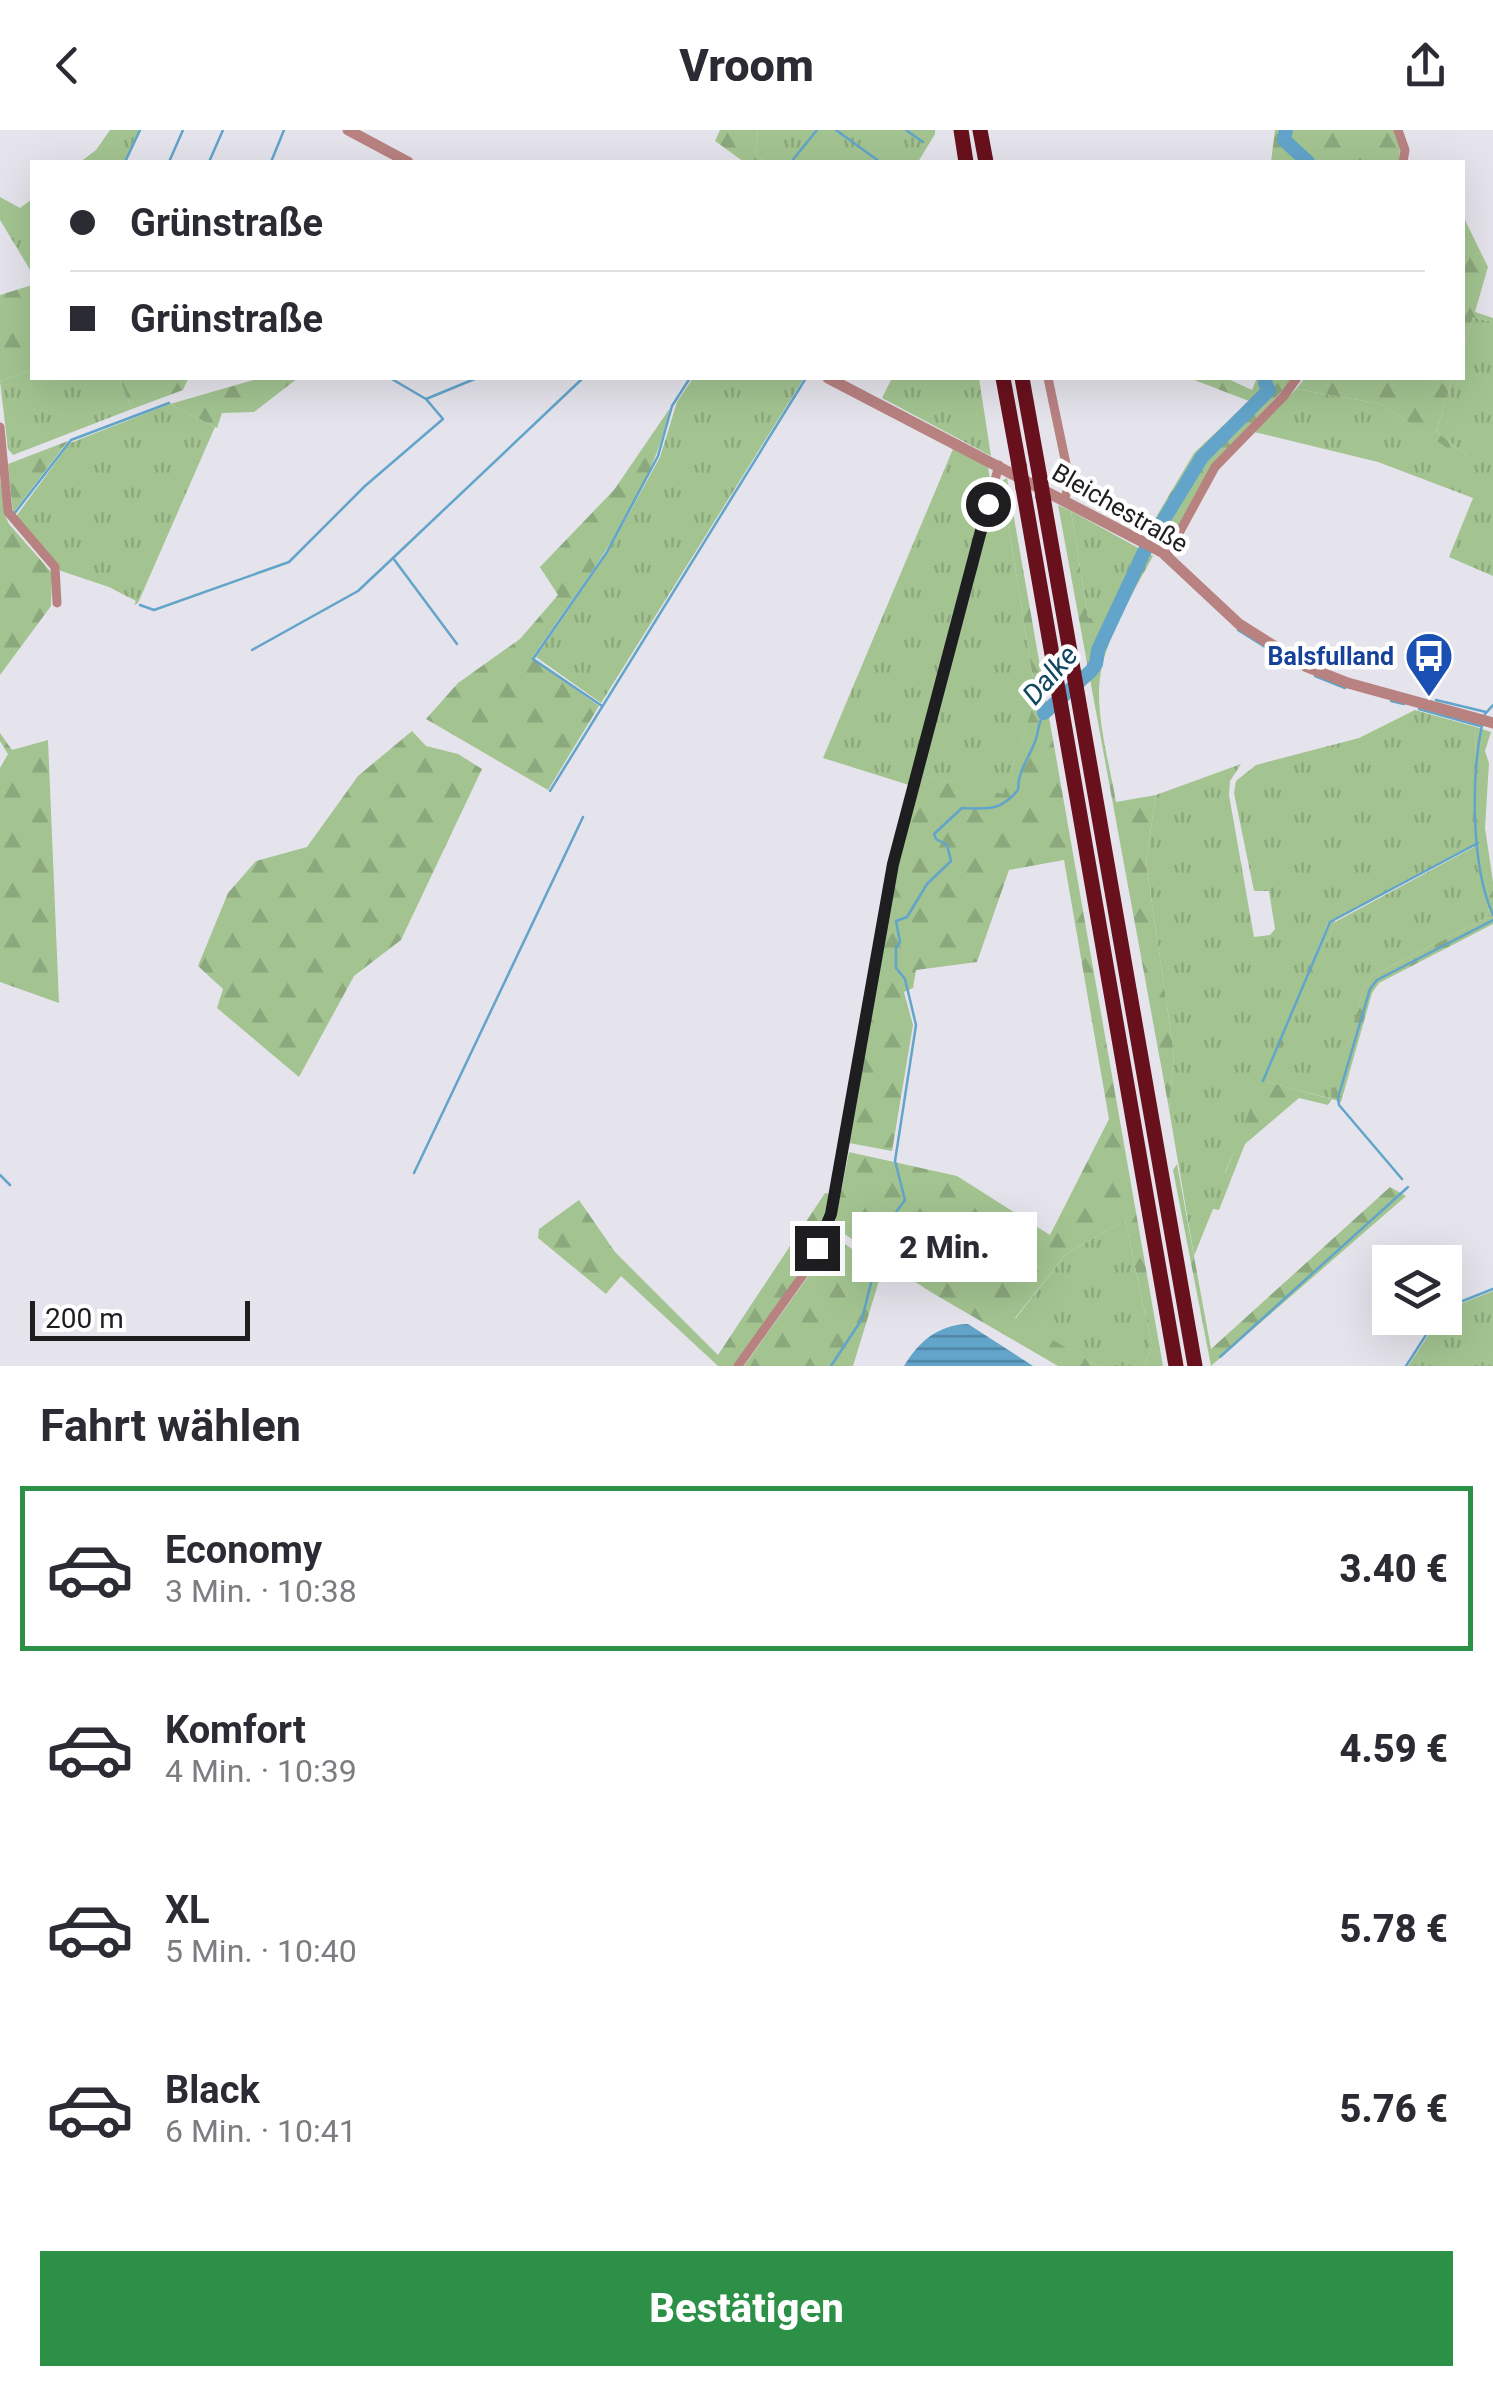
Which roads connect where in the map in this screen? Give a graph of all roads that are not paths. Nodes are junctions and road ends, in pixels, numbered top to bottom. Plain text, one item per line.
1 (348, 130) edge
2 (961, 130) edge
3 (980, 130) edge
4 (1398, 130) edge
5 (404, 160) edge
6 (966, 160) edge
7 (986, 160) edge
8 (1403, 160) edge
9 (832, 380) edge
10 (1003, 380) edge
11 (1022, 380) edge
12 (1048, 380) edge
13 (1296, 380) edge
14 (0, 427) edge
15 (998, 465) junction
16 (1064, 500) junction
17 (1165, 554) junction
18 (57, 603) dead end
19 (1493, 722) edge
20 (738, 1366) edge
21 (1176, 1366) edge
22 (1195, 1366) edge

1 - 5 street
2 - 6 highway
3 - 7 highway
4 - 8 street
9 - 15 street, Bleichestraße
10 - 21 highway, bridge
11 - 22 highway, bridge
12 - 16 street
13 - 17 street
14 - 18 street
15 - 16 street, Bleichestraße
15 - 20 street
16 - 17 street, Bleichestraße
17 - 19 street, Bleichestraße

